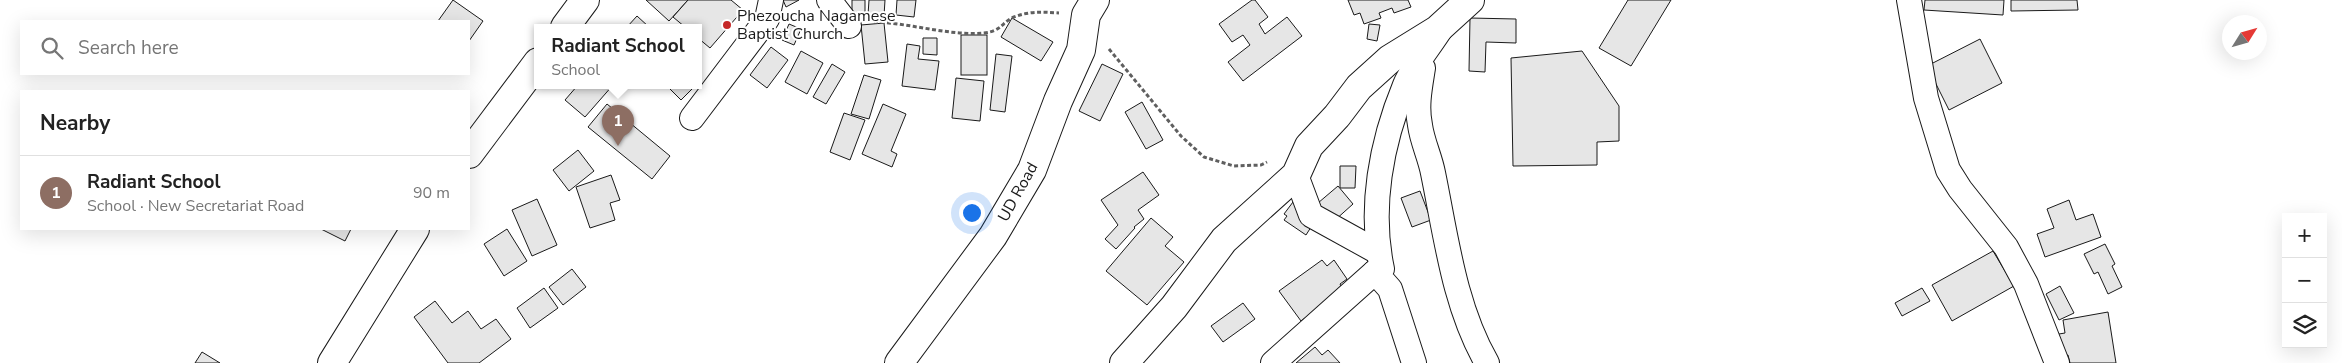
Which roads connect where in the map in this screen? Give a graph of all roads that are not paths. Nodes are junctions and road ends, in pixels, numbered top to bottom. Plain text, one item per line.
1 (585, 0) edge
2 (771, 0) edge
3 (829, 0) edge
4 (1470, 0) edge
5 (1909, 0) edge
6 (1090, 7) edge
7 (1444, 23) junction
8 (566, 24) edge
9 (850, 26) road end
10 (1425, 54) junction
11 (534, 67) edge
12 (692, 118) dead end
13 (470, 153) edge
14 (1296, 176) junction
15 (414, 230) edge
16 (1377, 262) junction
17 (332, 363) edge
18 (900, 363) edge
19 (1124, 363) edge
20 (1273, 363) edge
21 (1414, 363) edge
22 (1487, 363) edge
23 (2058, 363) edge

1 - 8 main road
2 - 12 street
3 - 9 street
4 - 7 main road
5 - 23 street
6 - 18 main road, UD Road
7 - 10 street
7 - 14 main road
10 - 16 street
10 - 22 street
11 - 13 main road
14 - 16 street
14 - 19 main road
15 - 17 main road
16 - 20 street
16 - 21 street

